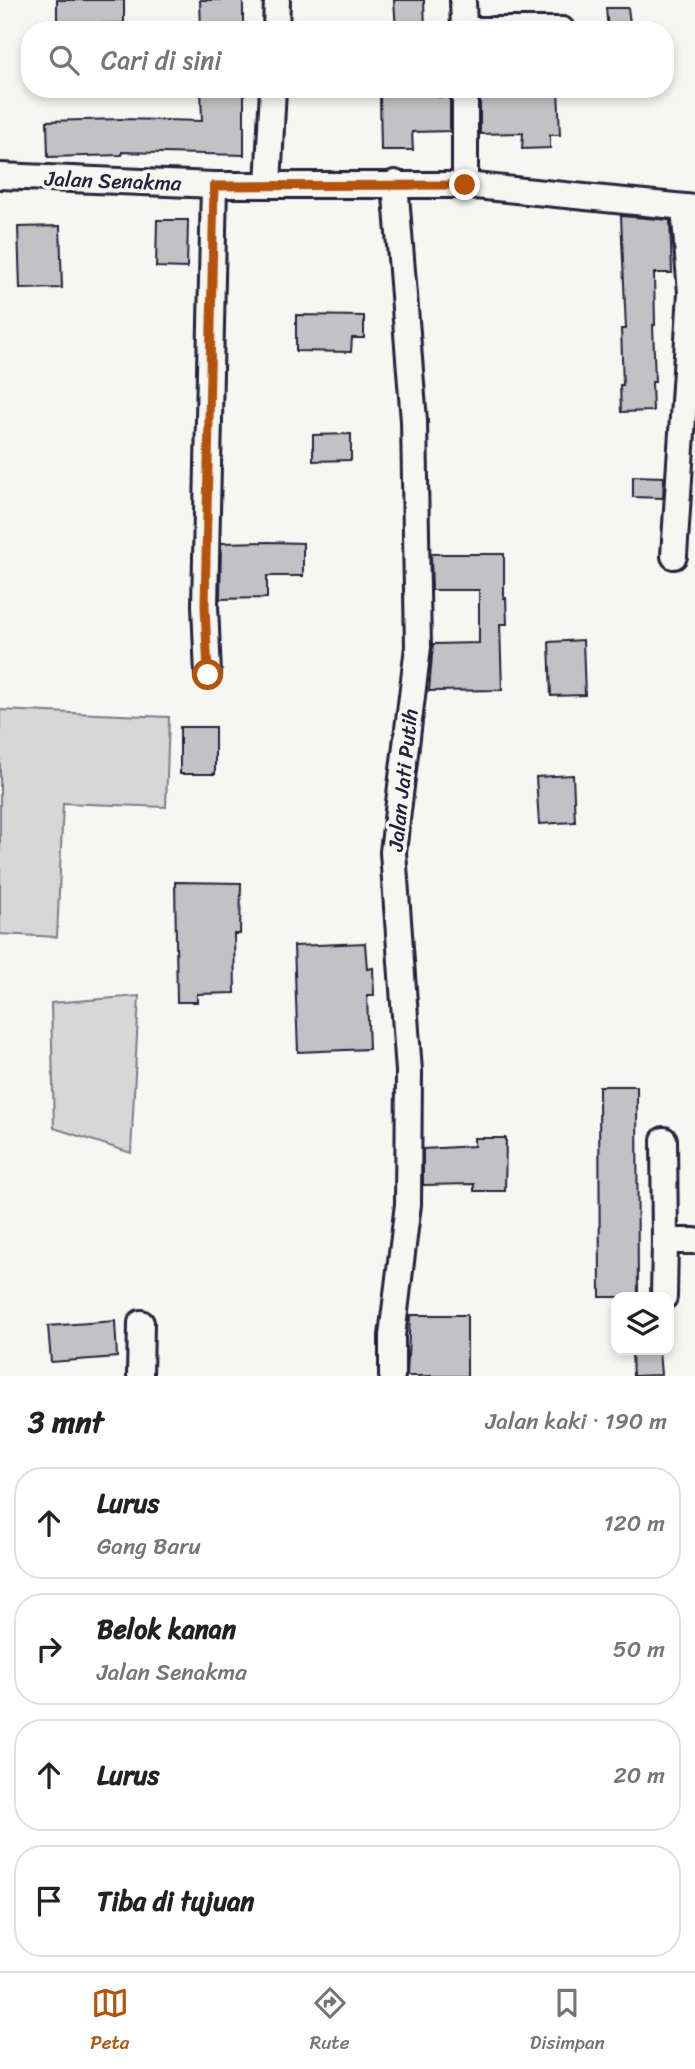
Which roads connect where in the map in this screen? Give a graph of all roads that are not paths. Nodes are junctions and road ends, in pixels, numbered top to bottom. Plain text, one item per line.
1 (277, 0) edge
2 (463, 0) edge
3 (276, 21) edge
4 (464, 21) edge
5 (273, 98) edge
6 (465, 98) edge
7 (0, 176) edge
8 (395, 183) junction
9 (268, 185) junction
10 (465, 185) junction
11 (214, 186) junction
12 (690, 207) edge
13 (693, 293) edge
14 (674, 556) dead end
15 (208, 675) dead end
16 (664, 1140) dead end
17 (665, 1241) junction
18 (695, 1241) edge
19 (664, 1292) edge
20 (141, 1323) dead end
21 (140, 1376) edge
22 (392, 1376) edge

1 - 3 street
2 - 4 street
5 - 9 street
6 - 10 street
7 - 11 street, Jalan Senakma
8 - 9 street, Jalan Senakma
8 - 10 street, Jalan Senakma
8 - 22 street, Jalan Jati Putih
9 - 11 street, Jalan Senakma
10 - 12 street, Jalan Senakma
11 - 15 street
12 - 13 street
13 - 14 street
16 - 17 street
17 - 18 street
17 - 19 street
20 - 21 street

